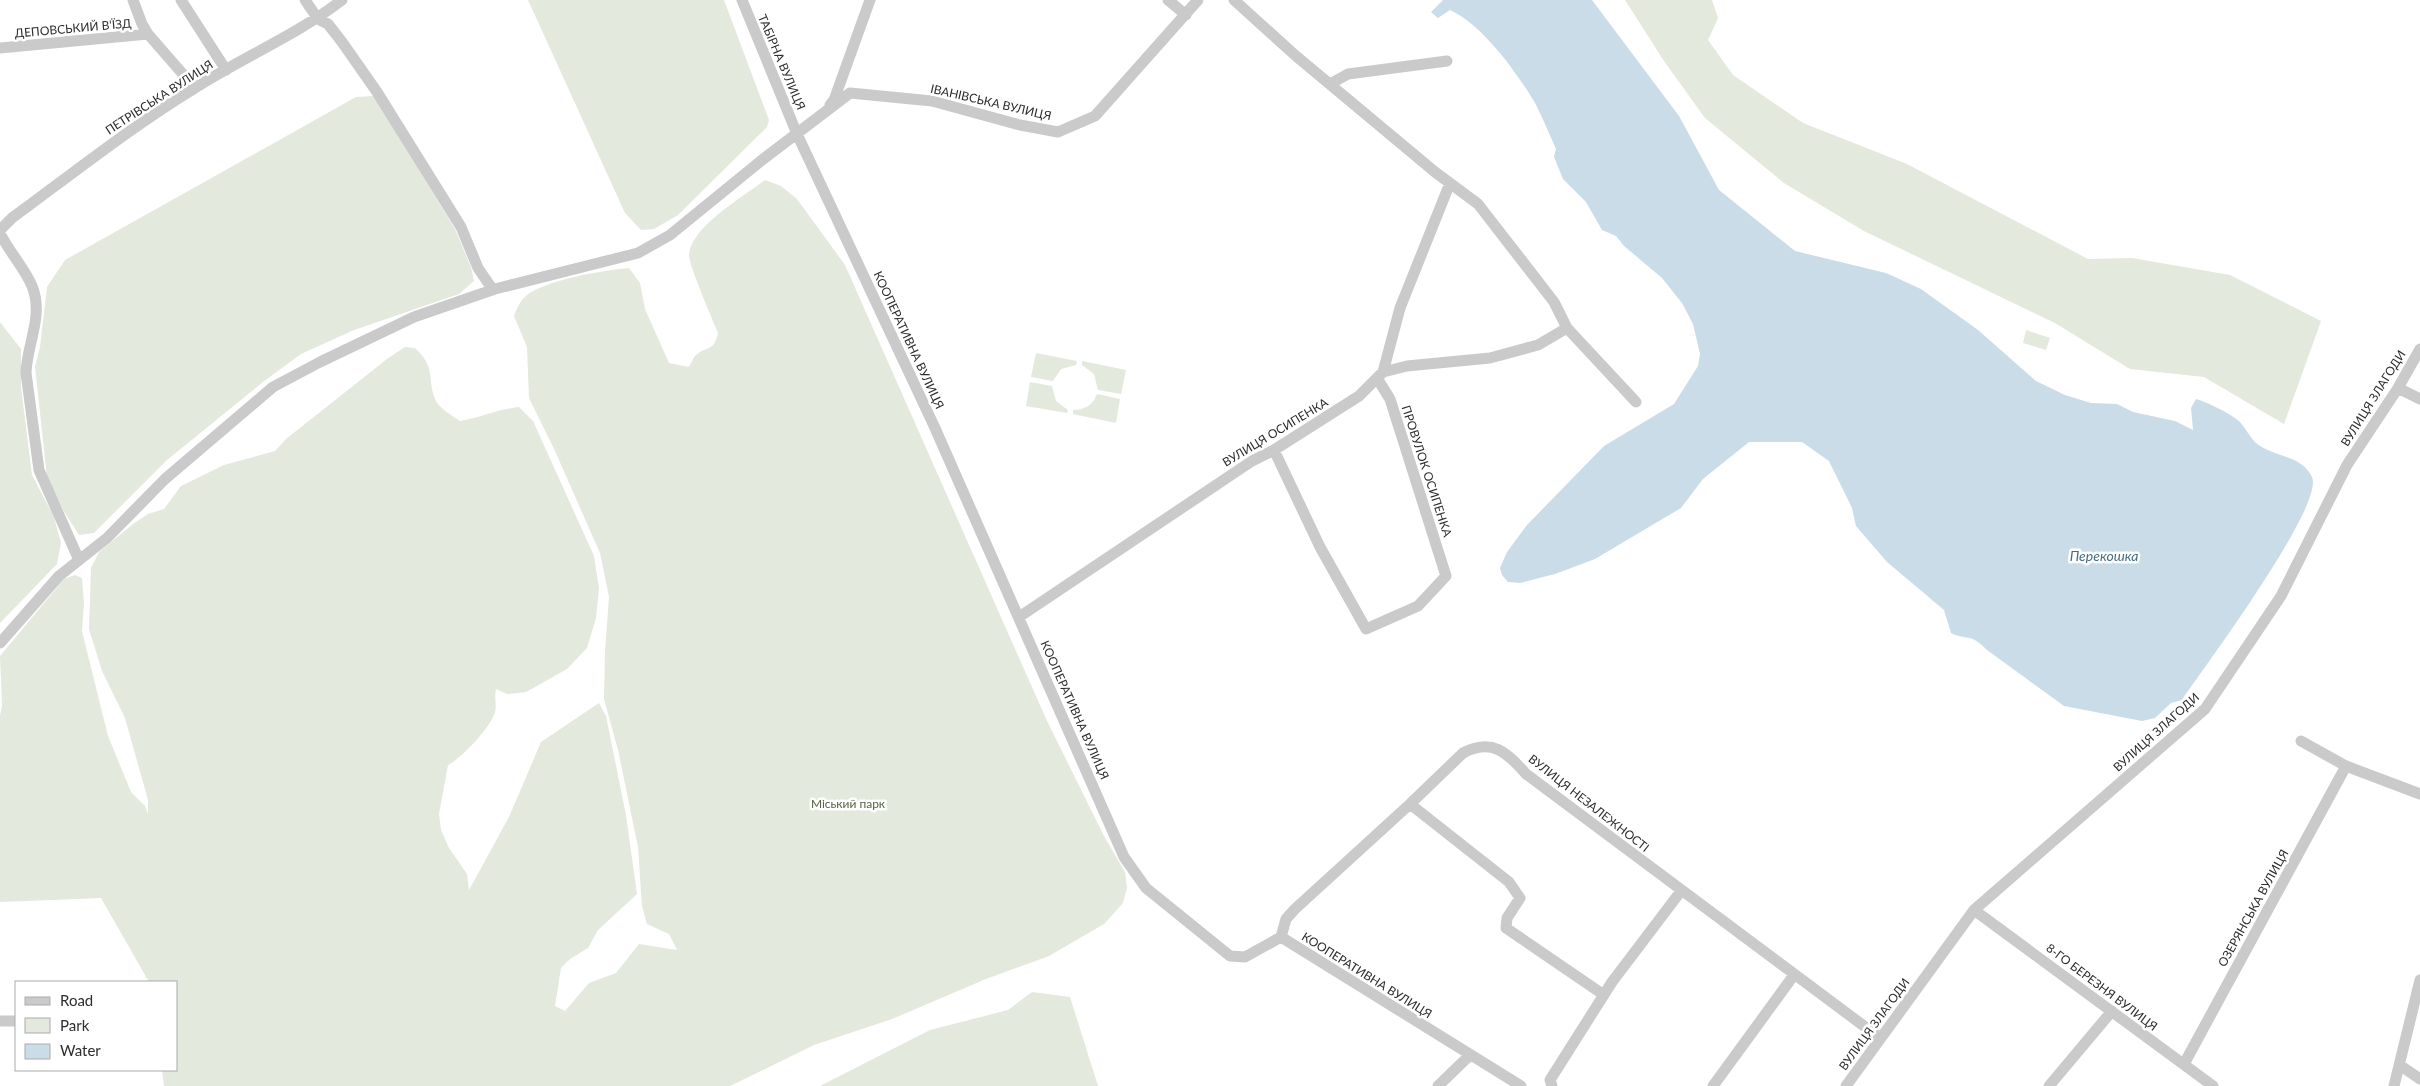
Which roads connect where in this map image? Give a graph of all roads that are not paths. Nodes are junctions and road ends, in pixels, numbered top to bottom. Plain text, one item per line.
1 (134, 0) edge
2 (181, 0) edge
3 (305, 0) edge
4 (342, 0) edge
5 (742, 0) edge
6 (870, 0) edge
7 (1168, 0) edge
8 (1198, 0) edge
9 (1234, 0) edge
10 (1186, 15) junction
11 (318, 19) junction
12 (148, 34) junction
13 (0, 48) edge
14 (1447, 61) dead end
15 (226, 70) junction
16 (1330, 84) junction
17 (195, 88) junction
18 (819, 118) junction
19 (797, 134) junction
20 (1450, 183) junction
21 (0, 232) edge
22 (493, 290) junction
23 (1567, 328) junction
24 (2420, 349) edge
25 (1380, 375) junction
26 (2398, 388) junction
27 (2420, 399) edge
28 (1636, 402) dead end
29 (1274, 450) junction
30 (79, 560) junction
31 (1019, 617) junction
32 (0, 643) edge
33 (2301, 741) dead end
34 (2346, 766) junction
35 (2420, 794) edge
36 (1410, 804) junction
37 (1681, 891) junction
38 (1974, 910) junction
39 (1281, 937) junction
40 (1794, 975) junction
41 (2420, 980) edge
42 (1604, 995) junction
43 (2112, 1011) junction
44 (15, 1020) edge
45 (0, 1021) edge
46 (1880, 1038) junction
47 (1469, 1056) junction
48 (2184, 1064) junction
49 (2401, 1066) junction
50 (2420, 1079) edge
51 (1438, 1086) edge
52 (1521, 1086) edge
53 (1552, 1086) edge
54 (1713, 1086) edge
55 (1846, 1086) edge
56 (2049, 1086) edge
57 (2214, 1086) edge
58 (2394, 1086) edge

1 - 12 street
2 - 15 street
3 - 11 street
4 - 11 street, ПЕТРІВСЬКА ВУЛИЦЯ
5 - 19 street, ТАБІРНА ВУЛИЦЯ
6 - 18 street
7 - 10 street
8 - 10 street, ІВАНІВСЬКА ВУЛИЦЯ
9 - 16 street
10 - 18 street, ІВАНІВСЬКА ВУЛИЦЯ
11 - 15 street, ПЕТРІВСЬКА ВУЛИЦЯ
11 - 22 street
12 - 13 street, ДЕПОВСЬКИЙ В'ЇЗД
12 - 17 street
14 - 16 street
15 - 17 street, ПЕТРІВСЬКА ВУЛИЦЯ
16 - 20 street
17 - 21 street, ПЕТРІВСЬКА ВУЛИЦЯ
18 - 19 street, ІВАНІВСЬКА ВУЛИЦЯ
19 - 22 street, ІВАНІВСЬКА ВУЛИЦЯ
19 - 31 street, КООПЕРАТИВНА ВУЛИЦЯ
20 - 23 street
20 - 25 street
21 - 30 street
22 - 30 street, ІВАНІВСЬКА ВУЛИЦЯ
23 - 25 street
23 - 28 street
24 - 26 street, ВУЛИЦЯ ЗЛАГОДИ
25 - 29 street, ВУЛИЦЯ ОСИПЕНКА
25 - 29 street, ПРОВУЛОК ОСИПЕНКА
26 - 27 street
26 - 38 street, ВУЛИЦЯ ЗЛАГОДИ
29 - 31 street, ВУЛИЦЯ ОСИПЕНКА
30 - 32 street, ІВАНІВСЬКА ВУЛИЦЯ
31 - 39 street, КООПЕРАТИВНА ВУЛИЦЯ
33 - 34 street
34 - 35 street
34 - 48 street, ОЗЕРЯНСЬКА ВУЛИЦЯ
36 - 37 street, ВУЛИЦЯ НЕЗАЛЕЖНОСТІ
36 - 39 street, ВУЛИЦЯ НЕЗАЛЕЖНОСТІ
36 - 42 street
37 - 40 street, ВУЛИЦЯ НЕЗАЛЕЖНОСТІ
37 - 42 street
38 - 43 street, 8-ГО БЕРЕЗНЯ ВУЛИЦЯ
38 - 46 street, ВУЛИЦЯ ЗЛАГОДИ
39 - 47 street, КООПЕРАТИВНА ВУЛИЦЯ
40 - 46 street, ВУЛИЦЯ НЕЗАЛЕЖНОСТІ
40 - 54 street
41 - 49 street
42 - 53 street
43 - 48 street, 8-ГО БЕРЕЗНЯ ВУЛИЦЯ
43 - 56 street
44 - 45 street
46 - 55 street, ВУЛИЦЯ ЗЛАГОДИ
47 - 51 street
47 - 52 street, КООПЕРАТИВНА ВУЛИЦЯ
48 - 57 street, 8-ГО БЕРЕЗНЯ ВУЛИЦЯ
49 - 50 street
49 - 58 street

